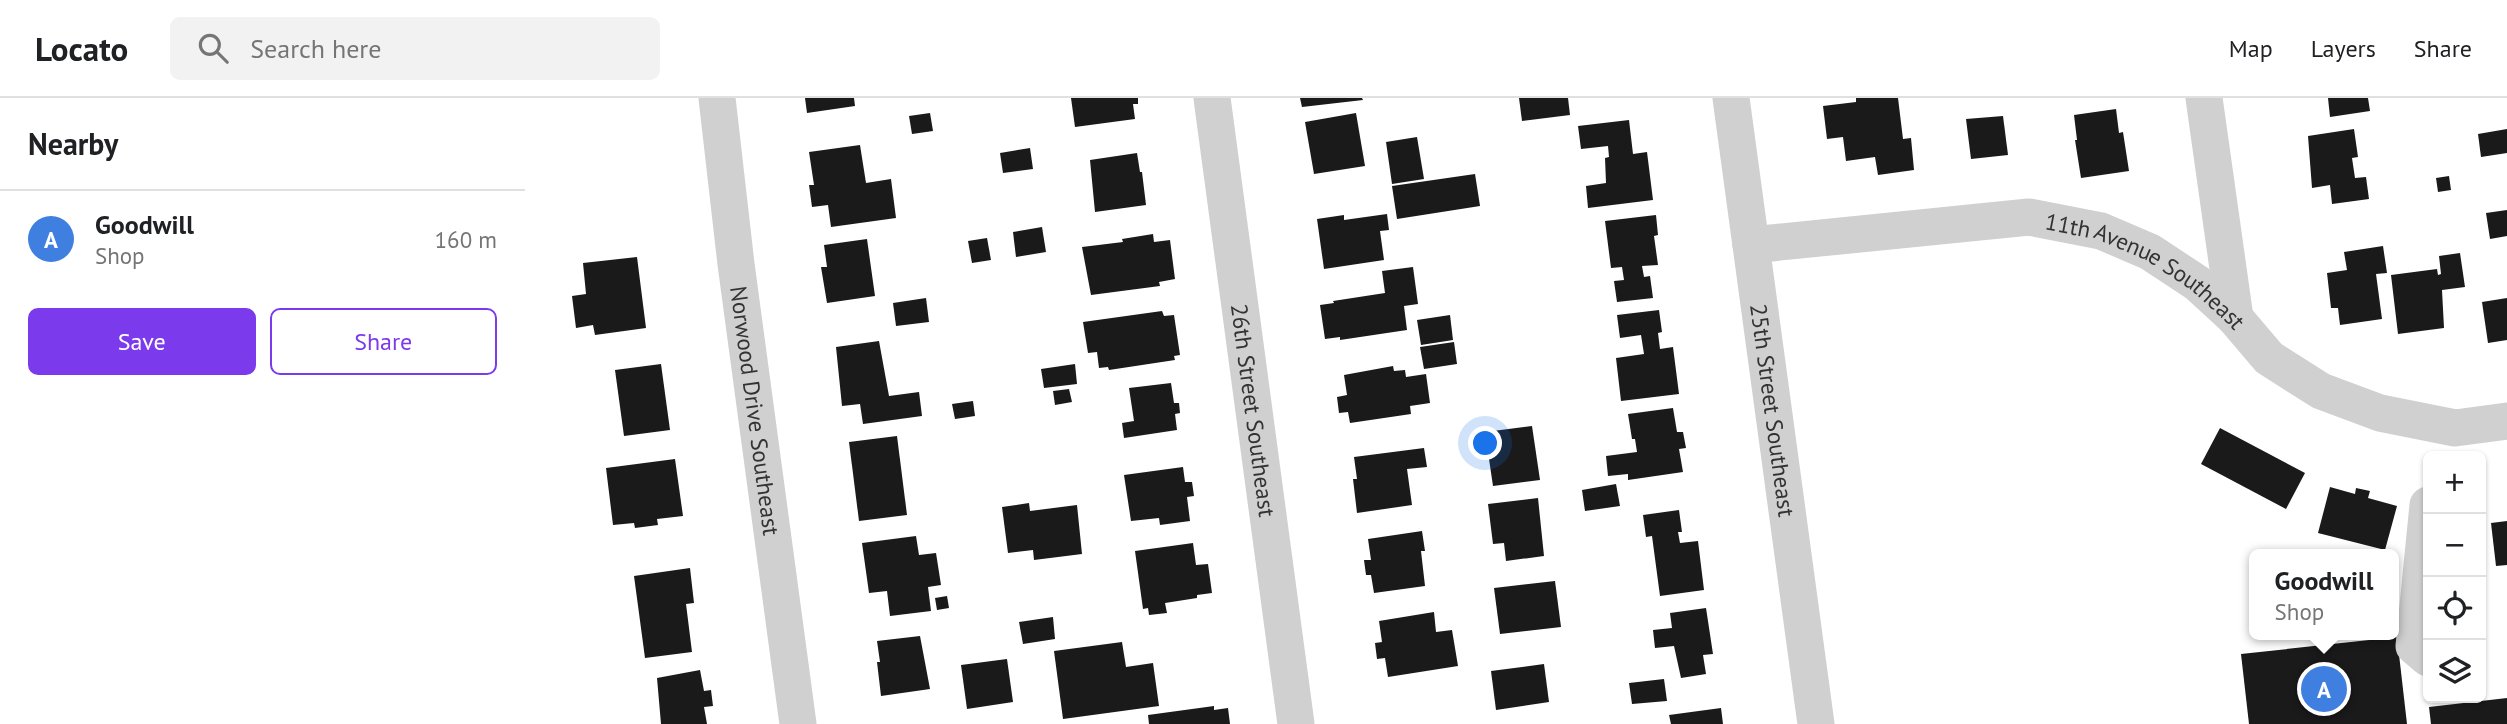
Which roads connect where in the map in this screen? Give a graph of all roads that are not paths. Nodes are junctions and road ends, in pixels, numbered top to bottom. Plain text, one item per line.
1 (717, 98) edge
2 (1212, 98) edge
3 (1731, 98) edge
4 (2204, 98) edge
5 (1751, 245) junction
6 (2235, 318) junction
7 (2507, 421) edge
8 (2435, 441) edge
9 (2427, 514) edge
10 (2423, 654) edge
11 (798, 724) edge
12 (1296, 724) edge
13 (1815, 724) edge

1 - 11 street, Norwood Drive Southeast
2 - 12 street, 26th Street Southeast
3 - 5 street, 25th Street Southeast
4 - 6 street
5 - 6 street, 11th Avenue Southeast
5 - 13 street, 25th Street Southeast
6 - 8 street, 11th Avenue Southeast
7 - 8 street, 11th Avenue Southeast
9 - 10 street

